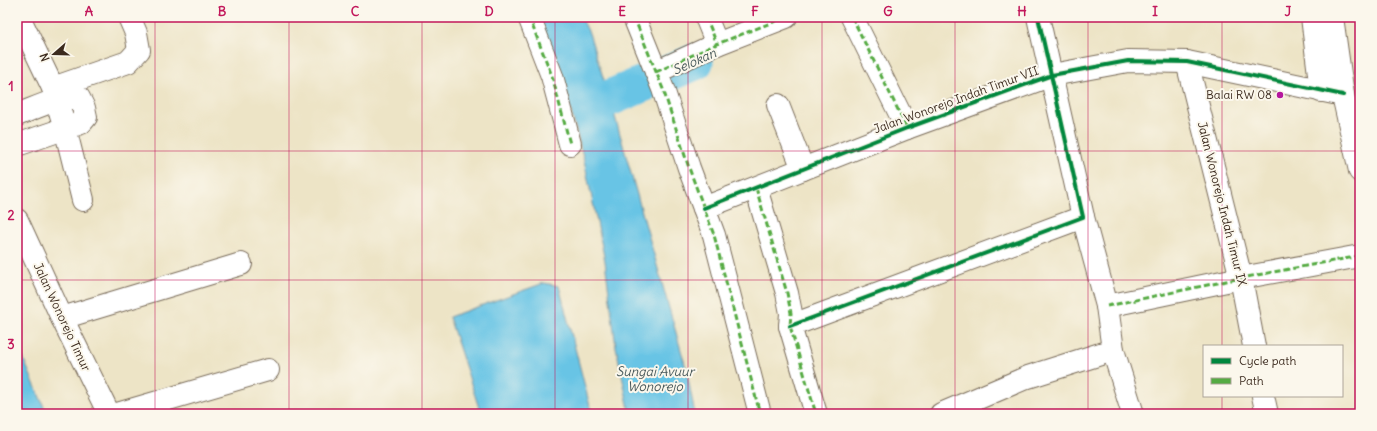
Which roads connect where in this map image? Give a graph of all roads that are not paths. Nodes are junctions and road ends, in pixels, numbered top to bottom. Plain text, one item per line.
1 (19, 17) edge
2 (129, 17) edge
3 (529, 17) edge
4 (634, 17) edge
5 (706, 17) edge
6 (784, 17) edge
7 (852, 17) edge
8 (1038, 17) edge
9 (1312, 17) edge
10 (1332, 17) edge
11 (716, 44) junction
12 (1187, 62) junction
13 (1052, 75) junction
14 (659, 79) junction
15 (1322, 91) junction
16 (55, 94) junction
17 (1343, 95) junction
18 (778, 105) dead end
19 (17, 115) edge
20 (65, 128) junction
21 (907, 128) junction
22 (17, 144) edge
23 (570, 144) dead end
24 (803, 169) junction
25 (1360, 171) edge
26 (756, 188) junction
27 (82, 200) dead end
28 (704, 208) junction
29 (1082, 217) junction
30 (17, 220) edge
31 (1360, 256) edge
32 (241, 264) dead end
33 (1240, 278) junction
34 (1107, 306) junction
35 (62, 318) junction
36 (790, 326) junction
37 (1254, 345) edge
38 (1113, 350) junction
39 (268, 370) dead end
40 (1263, 397) edge
41 (109, 414) edge
42 (117, 414) edge
43 (760, 414) edge
44 (816, 414) edge
45 (941, 414) edge
46 (1133, 414) edge
47 (1267, 414) edge

1 - 16 street
2 - 16 street
3 - 23 street
4 - 14 street
5 - 11 street
6 - 11 street
7 - 21 street, Jalan Wonorejo Indah Timur VII
8 - 13 street
9 - 15 street
10 - 17 street
11 - 14 street
12 - 13 street, Jalan Wonorejo Indah Timur VII
12 - 15 street, Jalan Wonorejo Indah Timur VII
12 - 33 street, Jalan Wonorejo Indah Timur IX
13 - 21 street, Jalan Wonorejo Indah Timur VII
13 - 29 street
14 - 28 street
15 - 17 street, Jalan Wonorejo Indah Timur VII
16 - 19 street
16 - 20 street
17 - 25 street
18 - 24 street
20 - 22 street
20 - 27 street
21 - 24 street, Jalan Wonorejo Indah Timur VII
24 - 26 street, Jalan Wonorejo Indah Timur VII
26 - 28 street, Jalan Wonorejo Indah Timur VII
26 - 36 street
28 - 43 street
29 - 34 street
29 - 36 street
30 - 35 street, Jalan Wonorejo Timur
31 - 33 street
32 - 35 street
33 - 34 street
33 - 37 street, Jalan Wonorejo Indah Timur IX
34 - 38 street
35 - 41 street, Jalan Wonorejo Timur
36 - 44 street
38 - 45 street
38 - 46 street
39 - 42 street
40 - 47 street

